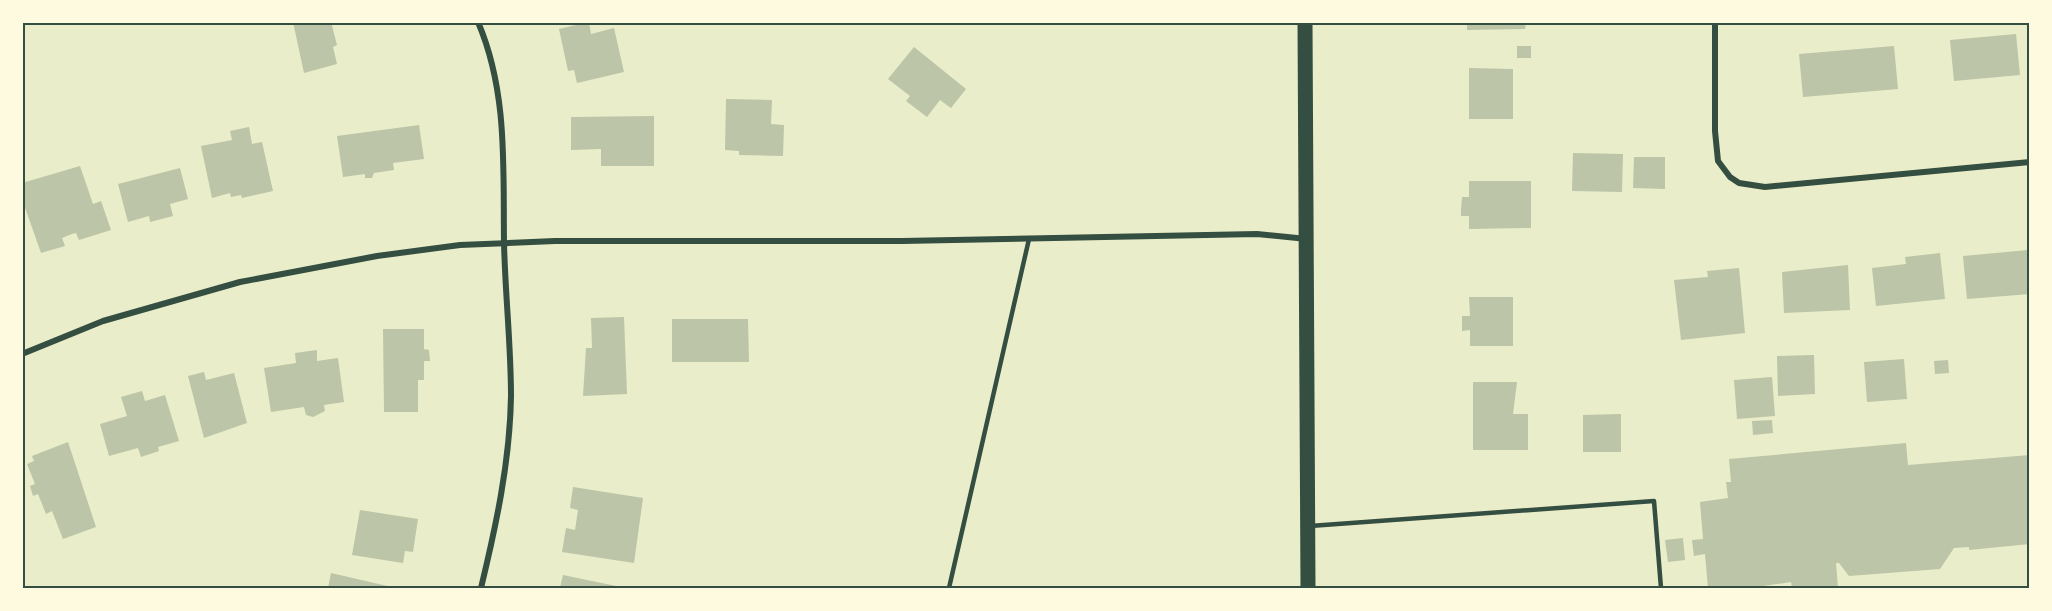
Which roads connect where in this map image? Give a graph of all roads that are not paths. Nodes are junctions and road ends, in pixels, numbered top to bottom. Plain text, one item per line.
1 (478, 22) edge
2 (1305, 22) edge
3 (1715, 22) edge
4 (2030, 162) edge
5 (1029, 239) junction
6 (1307, 239) junction
7 (504, 243) junction
8 (22, 354) edge
9 (1308, 527) junction
10 (481, 588) edge
11 (949, 588) edge
12 (1308, 588) edge
13 (1661, 588) edge

1 - 7 street
2 - 6 main road
3 - 4 street
5 - 6 street
5 - 7 street
5 - 11 lane
6 - 9 main road
7 - 8 street
7 - 10 street
9 - 12 main road
9 - 13 lane

